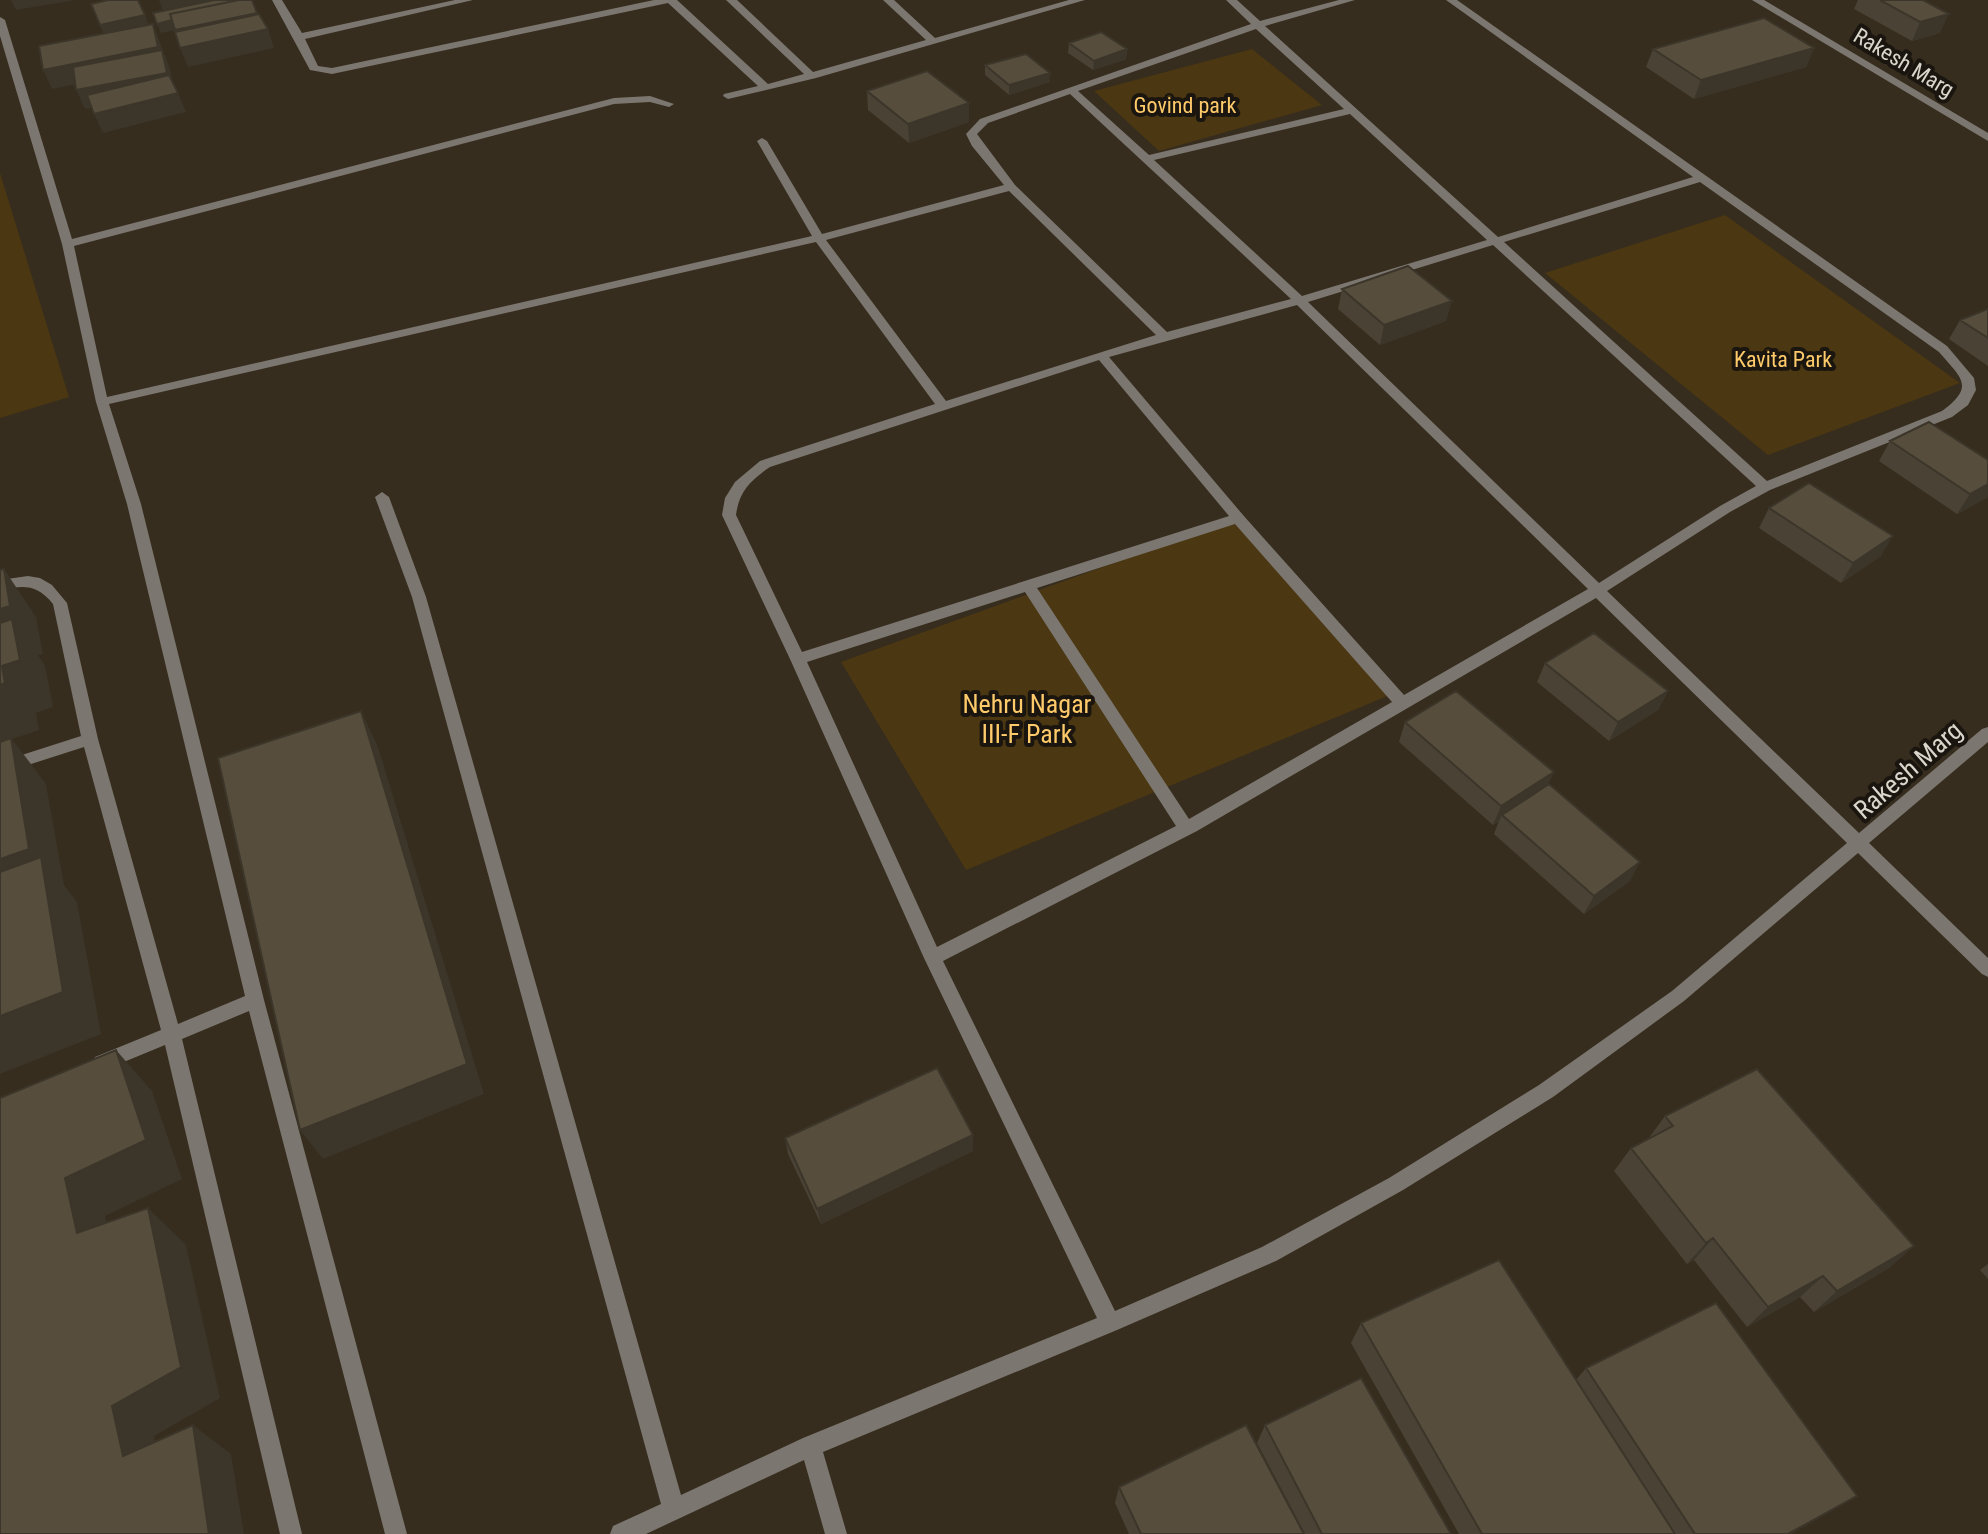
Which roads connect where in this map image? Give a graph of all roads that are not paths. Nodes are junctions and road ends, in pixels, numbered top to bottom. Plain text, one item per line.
1 (277, 0) edge
2 (468, 0) edge
3 (669, 0) edge
4 (731, 0) edge
5 (888, 0) edge
6 (1080, 0) edge
7 (1231, 0) edge
8 (1350, 0) edge
9 (1451, 0) edge
10 (1757, 0) edge
11 (0, 20) edge
12 (1257, 25) junction
13 (299, 37) junction
14 (933, 41) junction
15 (812, 76) junction
16 (766, 88) junction
17 (1073, 92) junction
18 (728, 96) dead end
19 (669, 104) dead end
20 (1354, 110) junction
21 (1988, 138) edge
22 (762, 141) dead end
23 (1146, 159) junction
24 (1702, 178) junction
25 (1011, 187) junction
26 (819, 238) junction
27 (1496, 240) junction
28 (68, 244) junction
29 (1299, 301) junction
30 (1165, 337) junction
31 (1101, 355) junction
32 (102, 402) junction
33 (944, 407) junction
34 (1765, 487) junction
35 (382, 497) dead end
36 (1238, 518) junction
37 (0, 585) edge
38 (1028, 585) junction
39 (1598, 590) junction
40 (798, 659) junction
41 (1403, 704) junction
42 (1988, 733) edge
43 (90, 739) junction
44 (0, 768) edge
45 (1186, 828) junction
46 (1860, 844) junction
47 (933, 958) junction
48 (1988, 969) edge
49 (255, 1000) junction
50 (172, 1036) junction
51 (86, 1069) edge
52 (1110, 1323) junction
53 (811, 1446) junction
54 (674, 1510) junction
55 (291, 1534) edge
56 (396, 1534) edge
57 (621, 1534) edge
58 (836, 1534) edge

1 - 13 street
2 - 13 street
3 - 13 street
3 - 16 street
4 - 15 street
5 - 14 street
6 - 14 street
7 - 12 street
8 - 12 street
9 - 24 street
10 - 21 street, Rakesh Marg
11 - 28 street
12 - 17 street
12 - 20 street
14 - 15 street
15 - 16 street
16 - 18 street
17 - 23 street
17 - 25 street
19 - 28 street
20 - 23 street
20 - 27 street
22 - 26 street
23 - 29 street
24 - 27 street
24 - 34 street
25 - 26 street
25 - 30 street
26 - 32 street
26 - 33 street
27 - 29 street
27 - 34 street
28 - 32 street
29 - 30 street
29 - 39 street
30 - 31 street
31 - 33 street
31 - 36 street
32 - 49 street
33 - 40 street
34 - 39 street
35 - 54 street
36 - 38 street
36 - 41 street
37 - 43 street
38 - 40 street
38 - 45 street
39 - 41 street
39 - 46 street
40 - 47 street
41 - 45 street
42 - 46 street, Rakesh Marg
43 - 44 street
43 - 50 street
45 - 47 street
46 - 48 street
46 - 52 street, Rakesh Marg
47 - 52 street
49 - 50 street
49 - 56 street
50 - 51 street
50 - 55 street
52 - 53 street, Rakesh Marg
53 - 54 street, Rakesh Marg
53 - 58 street
54 - 57 street, Rakesh Marg

